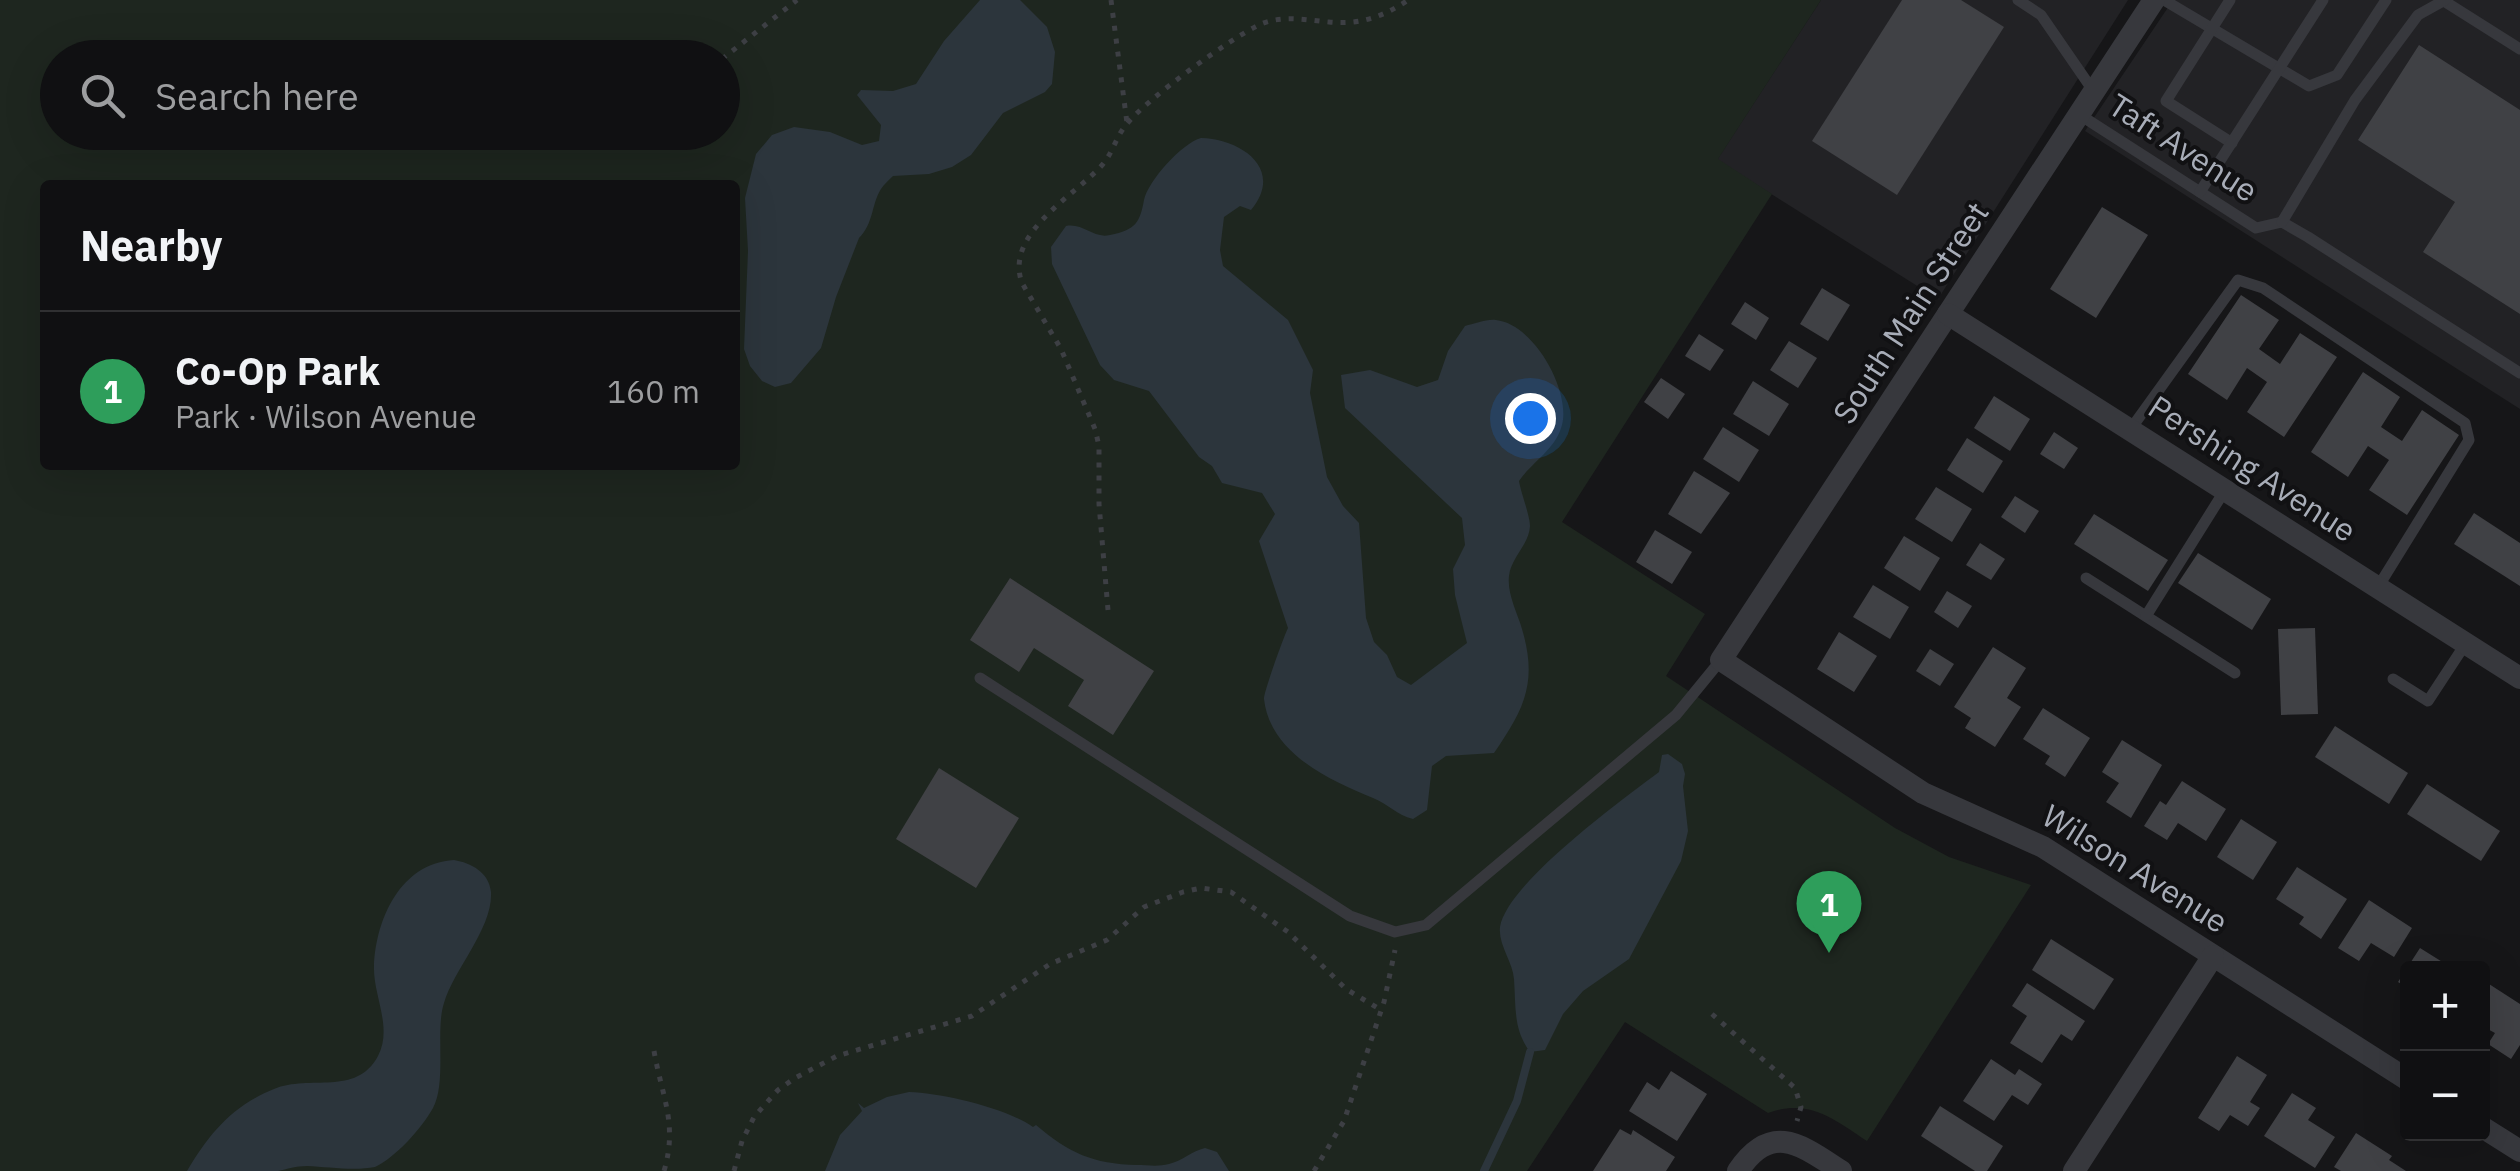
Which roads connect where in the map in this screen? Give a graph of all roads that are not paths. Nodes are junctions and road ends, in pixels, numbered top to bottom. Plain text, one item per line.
1 (2018, 0) edge
2 (2154, 0) edge
3 (2164, 0) edge
4 (2230, 0) edge
5 (2323, 0) edge
6 (2386, 0) edge
7 (2445, 0) edge
8 (2212, 28) junction
9 (2520, 50) edge
10 (2279, 68) junction
11 (2094, 92) junction
12 (2080, 115) junction
13 (2232, 143) junction
14 (2200, 192) junction
15 (2282, 222) junction
16 (1948, 314) junction
17 (2520, 374) edge
18 (2130, 430) junction
19 (2225, 490) junction
20 (2086, 578) dead end
21 (2378, 588) junction
22 (2146, 616) junction
23 (2466, 644) junction
24 (1721, 660) junction
25 (2235, 672) dead end
26 (980, 678) dead end
27 (2520, 678) edge
28 (2394, 680) dead end
29 (2214, 956) junction
30 (2400, 1075) edge
31 (2490, 1133) edge
32 (2520, 1151) edge
33 (1738, 1171) edge
34 (1841, 1171) edge
35 (2074, 1171) edge

1 - 11 lane
2 - 11 street, South Main Street
3 - 8 lane
4 - 8 lane
5 - 10 lane
6 - 10 lane
7 - 9 lane
7 - 15 lane
8 - 10 lane
8 - 13 lane
10 - 13 lane
11 - 12 street, South Main Street
12 - 14 lane, Taft Avenue
12 - 16 street, South Main Street
13 - 14 lane
14 - 15 lane, Taft Avenue
15 - 17 lane
16 - 18 street, Pershing Avenue
16 - 24 street, South Main Street
18 - 19 street, Pershing Avenue
18 - 21 lane
19 - 21 street, Pershing Avenue
19 - 22 lane
20 - 22 lane
21 - 23 street, Pershing Avenue
22 - 25 lane
23 - 27 street, Pershing Avenue
23 - 28 lane
24 - 26 lane
24 - 29 street, Wilson Avenue
29 - 30 street, Wilson Avenue
29 - 35 street
31 - 32 street
33 - 34 street

